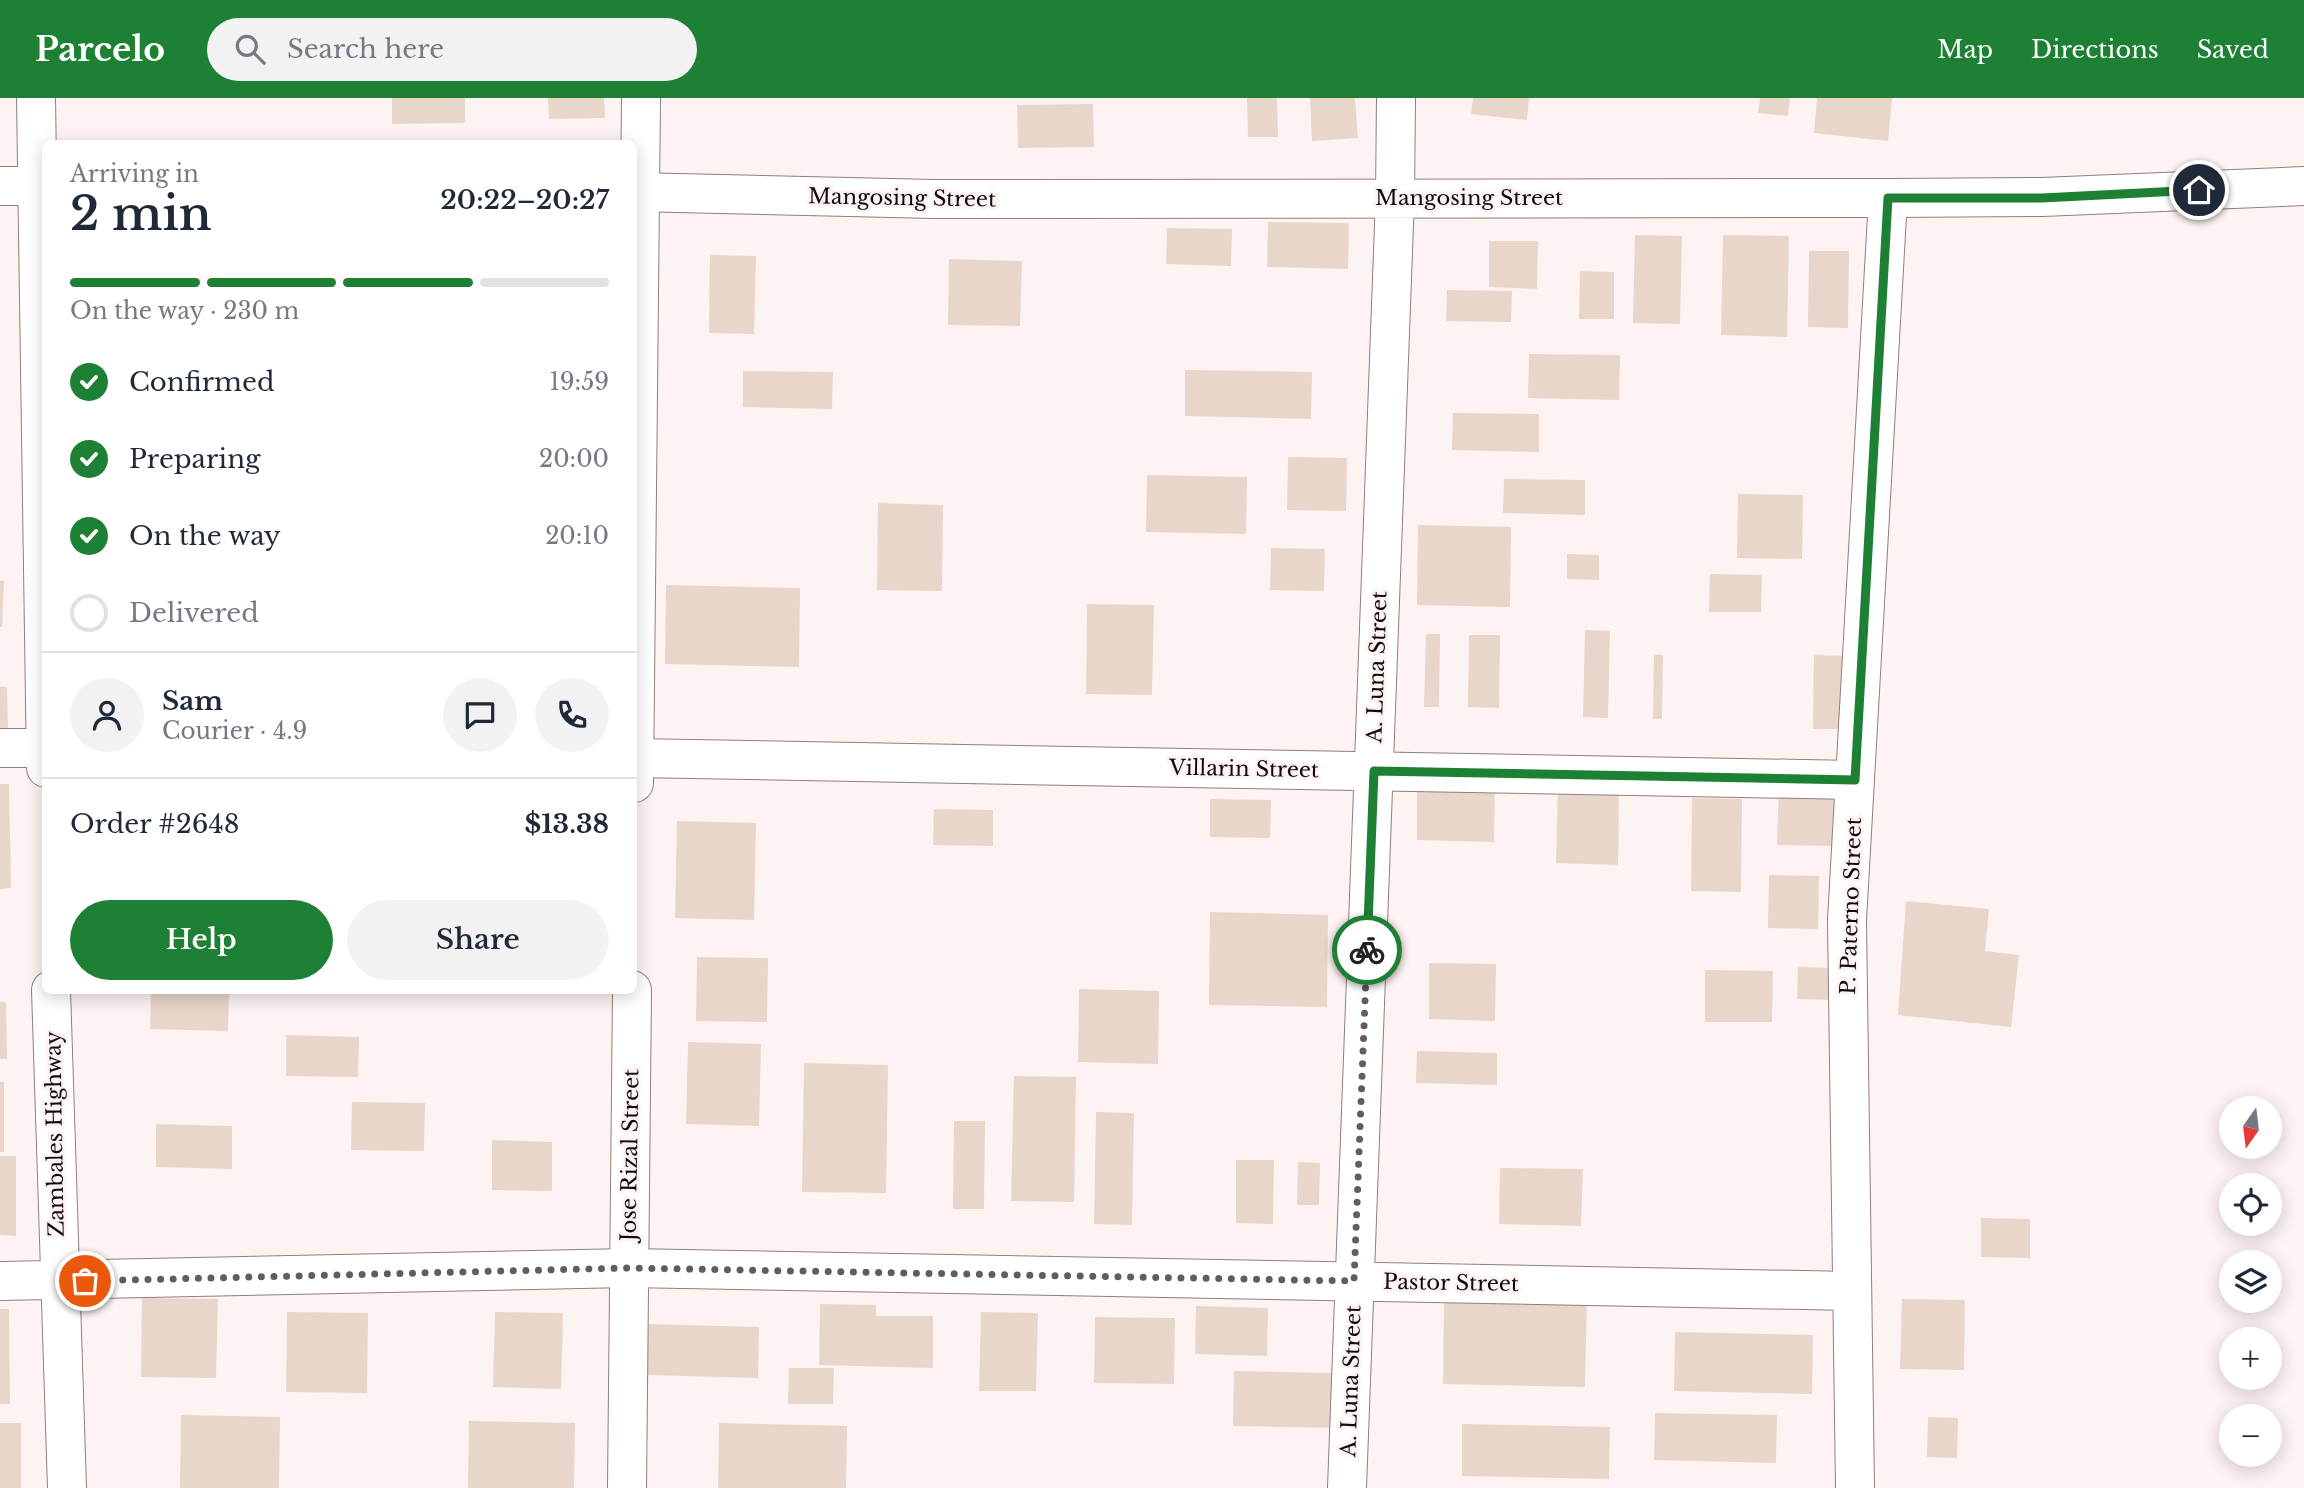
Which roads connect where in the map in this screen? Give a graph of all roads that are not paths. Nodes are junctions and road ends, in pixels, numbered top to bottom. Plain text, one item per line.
1 (36, 98) edge
2 (641, 98) edge
3 (1396, 98) edge
4 (27, 186) edge
5 (2304, 186) edge
6 (637, 192) edge
7 (1395, 198) junction
8 (1888, 198) junction
9 (42, 654) edge
10 (0, 748) edge
11 (42, 748) edge
12 (637, 758) edge
13 (1374, 771) junction
14 (1855, 780) junction
15 (51, 994) edge
16 (632, 994) edge
17 (629, 1268) junction
18 (0, 1281) edge
19 (1354, 1281) junction
20 (58, 1282) junction
21 (1852, 1291) junction
22 (67, 1488) edge
23 (627, 1488) edge
24 (1346, 1488) edge
25 (1854, 1488) edge

1 - 4 street
2 - 6 street
3 - 7 street, A. Luna Street
4 - 9 street
5 - 8 street, Mangosing Street
6 - 7 street, Mangosing Street
7 - 8 street, Mangosing Street
7 - 13 street, A. Luna Street
8 - 14 street, P. Paterno Street
10 - 11 street
12 - 13 street, Villarin Street
13 - 14 street, Villarin Street
13 - 19 street, A. Luna Street
14 - 21 street, P. Paterno Street
15 - 20 street, Zambales Highway
16 - 17 street, Jose Rizal Street
17 - 19 street, Pastor Street
17 - 20 street, Pastor Street
17 - 23 street, Jose Rizal Street
18 - 20 street, Pastor Street
19 - 21 street, Pastor Street
19 - 24 street, A. Luna Street
20 - 22 street, Zambales Highway
21 - 25 street, P. Paterno Street

